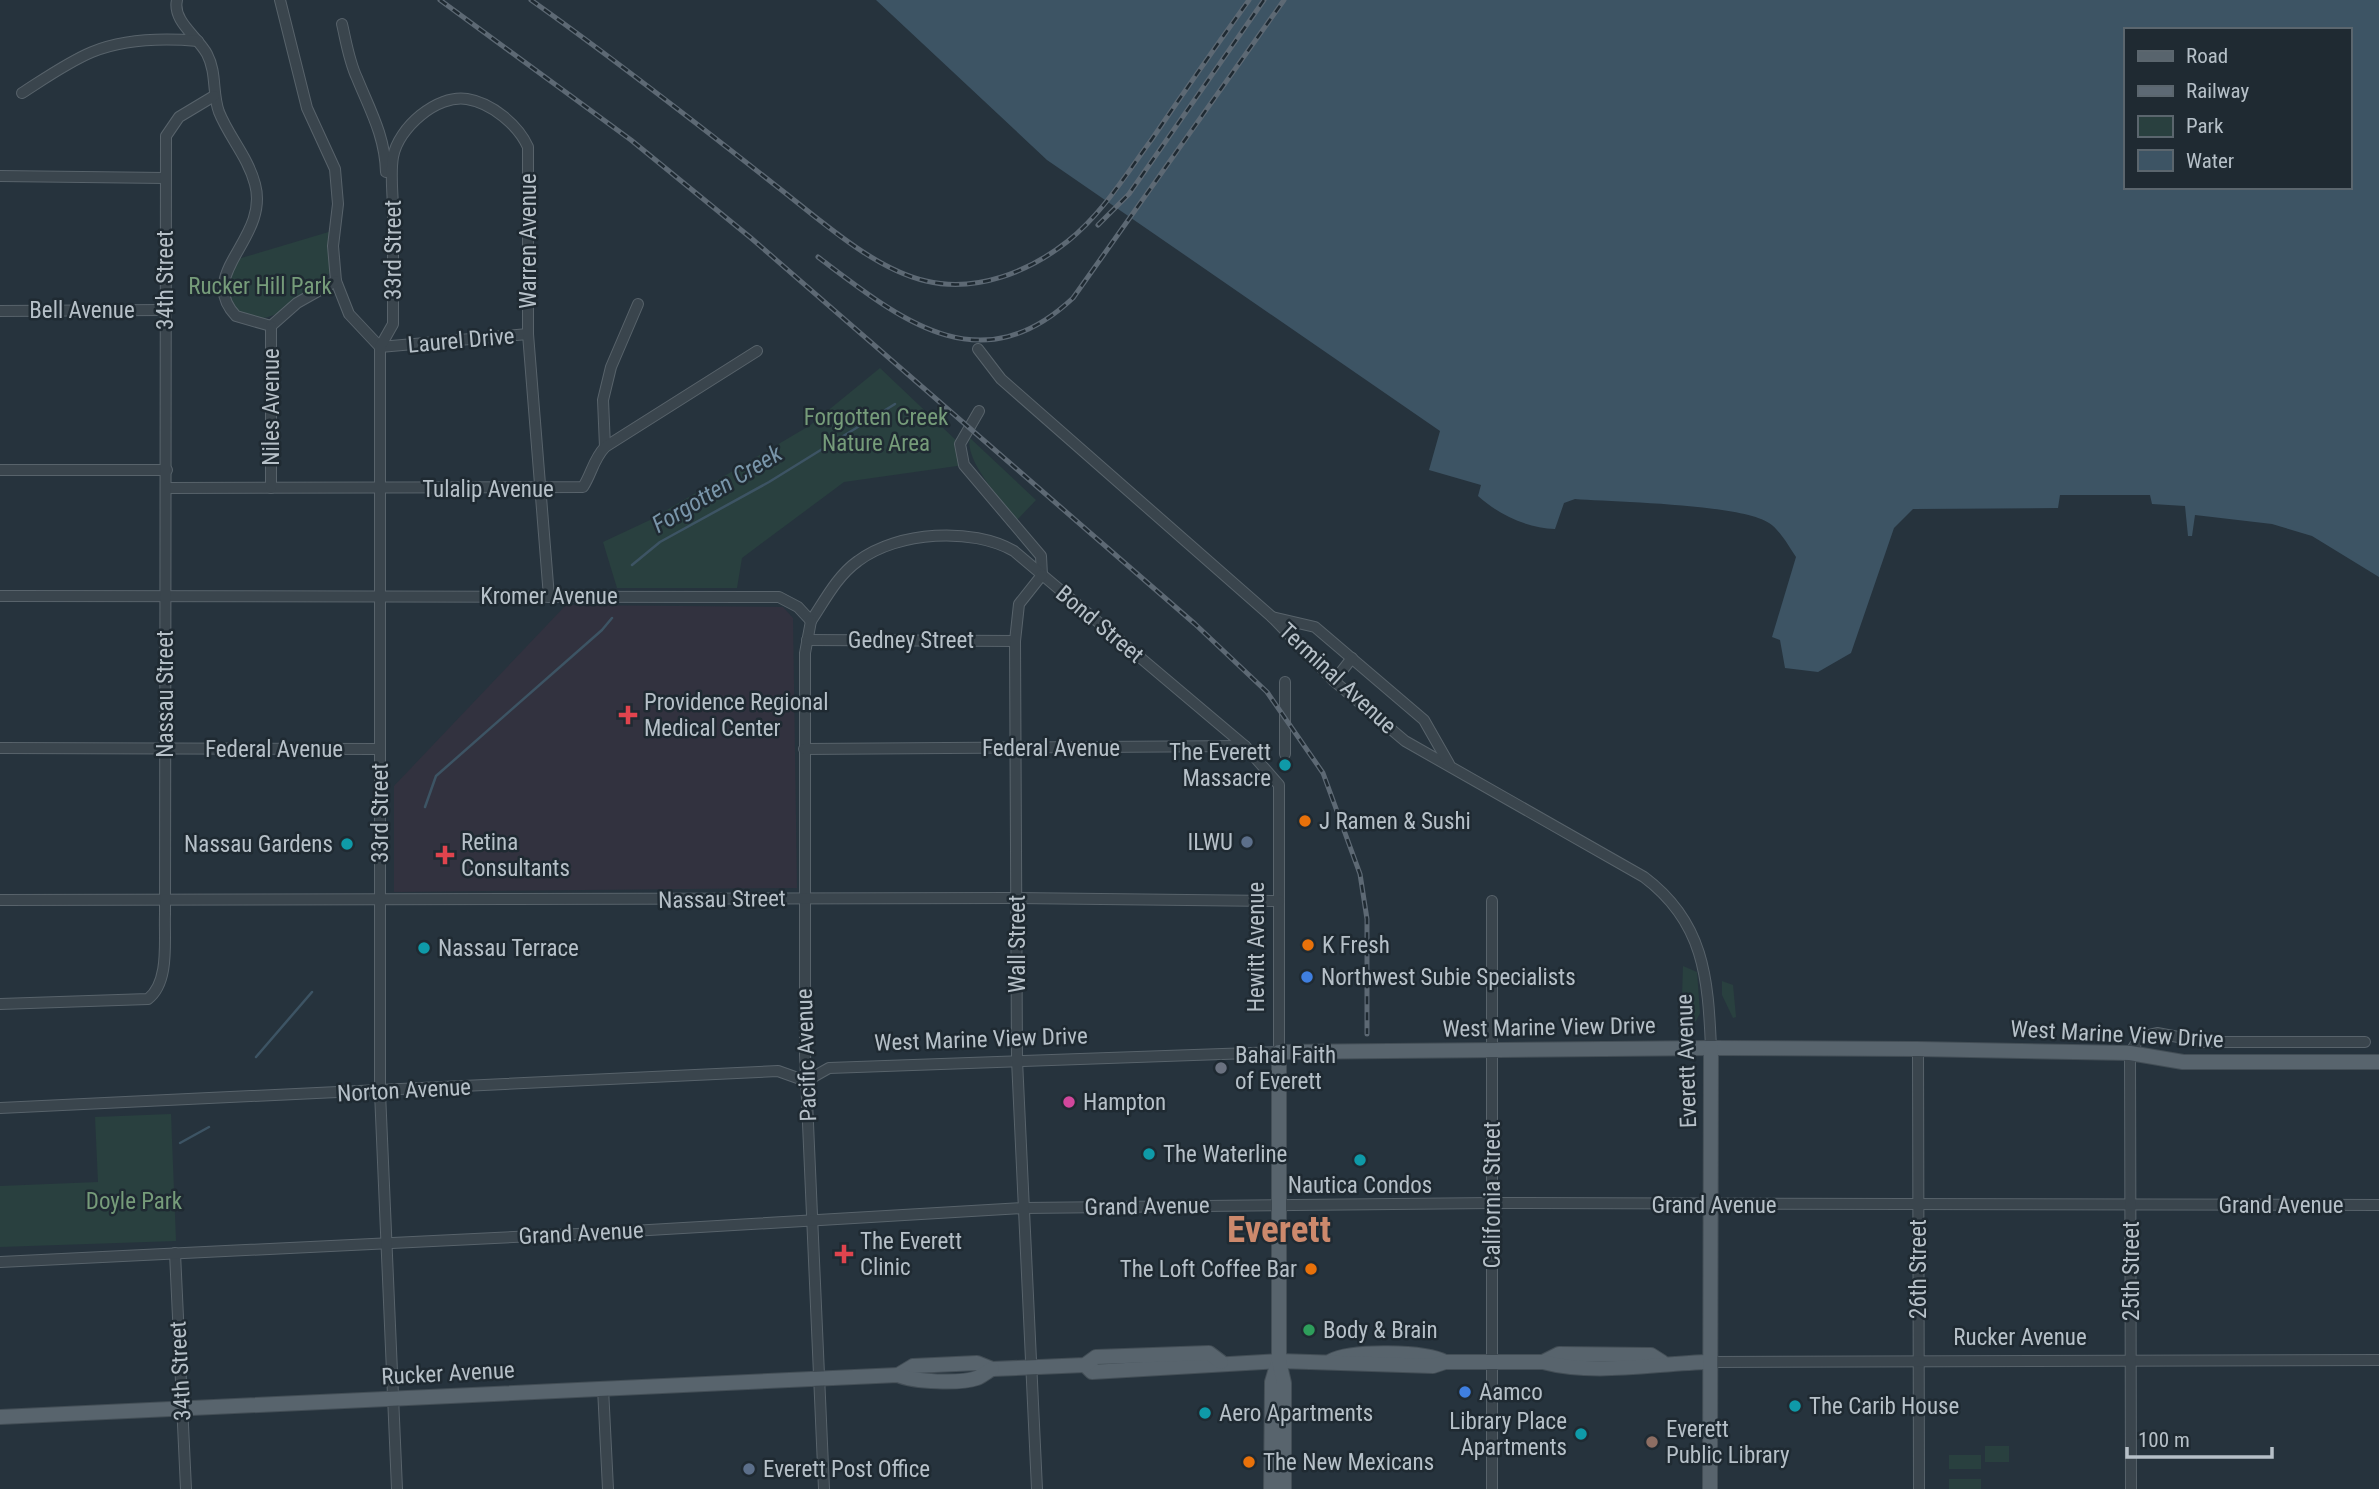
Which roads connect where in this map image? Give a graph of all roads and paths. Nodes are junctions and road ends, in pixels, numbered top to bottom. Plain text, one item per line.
1 (177, 0) edge
2 (280, 0) edge
3 (342, 24) dead end
4 (198, 41) junction
5 (22, 93) dead end
6 (214, 96) junction
7 (528, 147) joint
8 (0, 176) edge
9 (165, 178) junction
10 (335, 281) junction
11 (638, 304) dead end
12 (164, 310) junction
13 (0, 311) edge
14 (271, 326) junction
15 (528, 334) junction
16 (389, 336) junction
17 (380, 347) junction
18 (978, 349) dead end
19 (757, 351) dead end
20 (979, 411) dead end
21 (605, 447) junction
22 (0, 470) edge
23 (167, 470) junction
24 (167, 488) junction
25 (271, 488) junction
26 (380, 489) junction
27 (541, 489) junction
28 (1042, 575) junction
29 (0, 596) edge
30 (380, 596) junction
31 (165, 597) junction
32 (549, 597) junction
33 (1272, 617) junction
34 (811, 621) junction
35 (807, 640) junction
36 (1015, 641) junction
37 (1352, 658) junction
38 (1334, 681) junction
39 (1285, 682) dead end
40 (1245, 746) junction
41 (0, 748) edge
42 (166, 749) junction
43 (380, 749) junction
44 (804, 749) junction
45 (1015, 749) junction
46 (1285, 754) dead end
47 (1450, 766) junction
48 (803, 898) junction
49 (1017, 898) junction
50 (165, 899) junction
51 (0, 900) edge
52 (380, 901) junction
53 (1279, 901) junction
54 (1492, 901) dead end
55 (0, 1004) edge
56 (2365, 1042) dead end
57 (1711, 1048) junction
58 (1918, 1049) junction
59 (1279, 1052) junction
60 (1491, 1052) junction
61 (2130, 1053) junction
62 (1017, 1059) junction
63 (2379, 1062) edge
64 (806, 1081) junction
65 (380, 1091) junction
66 (0, 1108) edge
67 (1492, 1203) junction
68 (1279, 1204) junction
69 (1710, 1205) junction
70 (1918, 1205) junction
71 (2130, 1205) junction
72 (2379, 1205) edge
73 (1024, 1208) junction
74 (812, 1221) junction
75 (386, 1241) junction
76 (175, 1253) junction
77 (0, 1262) edge
78 (1919, 1360) junction
79 (2131, 1360) junction
80 (2379, 1360) edge
81 (1279, 1361) junction
82 (1492, 1362) junction
83 (1710, 1362) junction
84 (1031, 1367) junction
85 (819, 1378) junction
86 (603, 1388) junction
87 (393, 1398) junction
88 (182, 1408) junction
89 (0, 1417) edge
90 (186, 1489) edge
91 (397, 1489) edge
92 (608, 1489) edge
93 (824, 1489) edge
94 (1037, 1489) edge
95 (1271, 1489) edge
96 (1284, 1489) edge
97 (1492, 1489) edge
98 (1710, 1489) edge
99 (1919, 1489) edge
100 (2131, 1489) edge

1 - 4 street
2 - 10 street, Laurel Drive
3 - 16 street
4 - 5 street
4 - 6 street
6 - 9 street, 34th Street
6 - 14 street
7 - 15 street, Warren Avenue
7 - 16 street, 33rd Street
8 - 9 street
9 - 12 street, 34th Street
10 - 14 street
10 - 17 street, Laurel Drive
11 - 21 street
12 - 13 street, Bell Avenue
12 - 23 street, 34th Street
14 - 25 street, Niles Avenue
15 - 17 street, Laurel Drive
15 - 27 street, Laurel Drive
16 - 17 street
17 - 26 street, 33rd Street
18 - 33 street, Terminal Avenue
19 - 21 street
20 - 28 street, Bond Street
21 - 27 street, Tulalip Avenue
22 - 23 street
23 - 24 street, 34th Street
24 - 25 street, Tulalip Avenue
24 - 31 street, Nassau Street
25 - 26 street, Tulalip Avenue
26 - 27 street, Tulalip Avenue
26 - 30 street, 33rd Street
27 - 32 street, Laurel Drive
28 - 34 street
28 - 36 street, Wall Street
28 - 40 street, Bond Street
29 - 31 street, Kromer Avenue
30 - 31 street, Kromer Avenue
30 - 32 street, Kromer Avenue
30 - 43 street, 33rd Street
31 - 42 street, Nassau Street
32 - 34 street, Kromer Avenue
33 - 37 street, Terminal Avenue
33 - 38 street, Terminal Avenue
34 - 35 street, Pacific Avenue
35 - 36 street, Gedney Street
35 - 44 street, Pacific Avenue
36 - 45 street, Wall Street
37 - 38 street
37 - 47 street, Terminal Avenue
38 - 47 street, Terminal Avenue
39 - 46 street
40 - 45 street, Federal Avenue
40 - 53 street, Hewitt Avenue
41 - 42 street, Federal Avenue
42 - 43 street, Federal Avenue
42 - 50 street, Nassau Street
43 - 52 street, 33rd Street
44 - 45 street, Federal Avenue
44 - 48 street, Pacific Avenue
45 - 49 street, Wall Street
47 - 57 street, Everett Avenue
48 - 49 street, Nassau Street
48 - 52 street, Nassau Street
48 - 64 street, Pacific Avenue
49 - 53 street, Nassau Street
49 - 62 street, Wall Street
50 - 51 street, Nassau Street
50 - 52 street, Nassau Street
50 - 55 street, Nassau Street
52 - 65 street, 33rd Street
53 - 59 street, Hewitt Avenue
54 - 60 street, California Street
56 - 61 street
57 - 58 main road, West Marine View Drive
57 - 60 main road, West Marine View Drive
57 - 69 main road, Everett Avenue
58 - 61 main road, West Marine View Drive
58 - 70 street, 26th Street
59 - 60 main road, West Marine View Drive
59 - 62 street, West Marine View Drive
59 - 68 main road, Hewitt Avenue
60 - 67 street, California Street
61 - 63 main road, West Marine View Drive
61 - 71 street, 25th Street
62 - 64 street, West Marine View Drive
62 - 73 street, Wall Street
64 - 65 street, Norton Avenue
64 - 74 street, Pacific Avenue
65 - 66 street, Norton Avenue
65 - 75 street, 33rd Street
67 - 68 street, Grand Avenue
67 - 69 street, Grand Avenue
67 - 82 street, California Street
68 - 73 street, Grand Avenue
68 - 81 main road, Hewitt Avenue
69 - 70 street, Grand Avenue
69 - 83 main road, Everett Avenue
70 - 71 street, Grand Avenue
70 - 78 street, 26th Street
71 - 72 street, Grand Avenue
71 - 79 street, 25th Street
73 - 74 street, Grand Avenue
73 - 84 street, Wall Street
74 - 75 street, Grand Avenue
74 - 85 street, Pacific Avenue
75 - 76 street, Grand Avenue
75 - 87 street, 33rd Street
76 - 77 street, Grand Avenue
76 - 88 street, 34th Street
78 - 79 street, Rucker Avenue
78 - 83 street, Rucker Avenue
78 - 99 street, 26th Street
79 - 80 street, Rucker Avenue
79 - 100 street, 25th Street
81 - 82 main road, Rucker Avenue
81 - 84 main road, Rucker Avenue
81 - 95 main road, Hewitt Avenue
81 - 96 main road, Hewitt Avenue
82 - 83 main road, Rucker Avenue
82 - 97 street, California Street
83 - 98 main road, Everett Avenue
84 - 85 main road, Rucker Avenue
84 - 94 street, Wall Street
85 - 86 main road, Rucker Avenue
85 - 93 street, Pacific Avenue
86 - 87 main road, Rucker Avenue
86 - 92 street
87 - 88 main road, Rucker Avenue
87 - 91 street, 33rd Street
88 - 89 main road, Rucker Avenue
88 - 90 street, 34th Street

